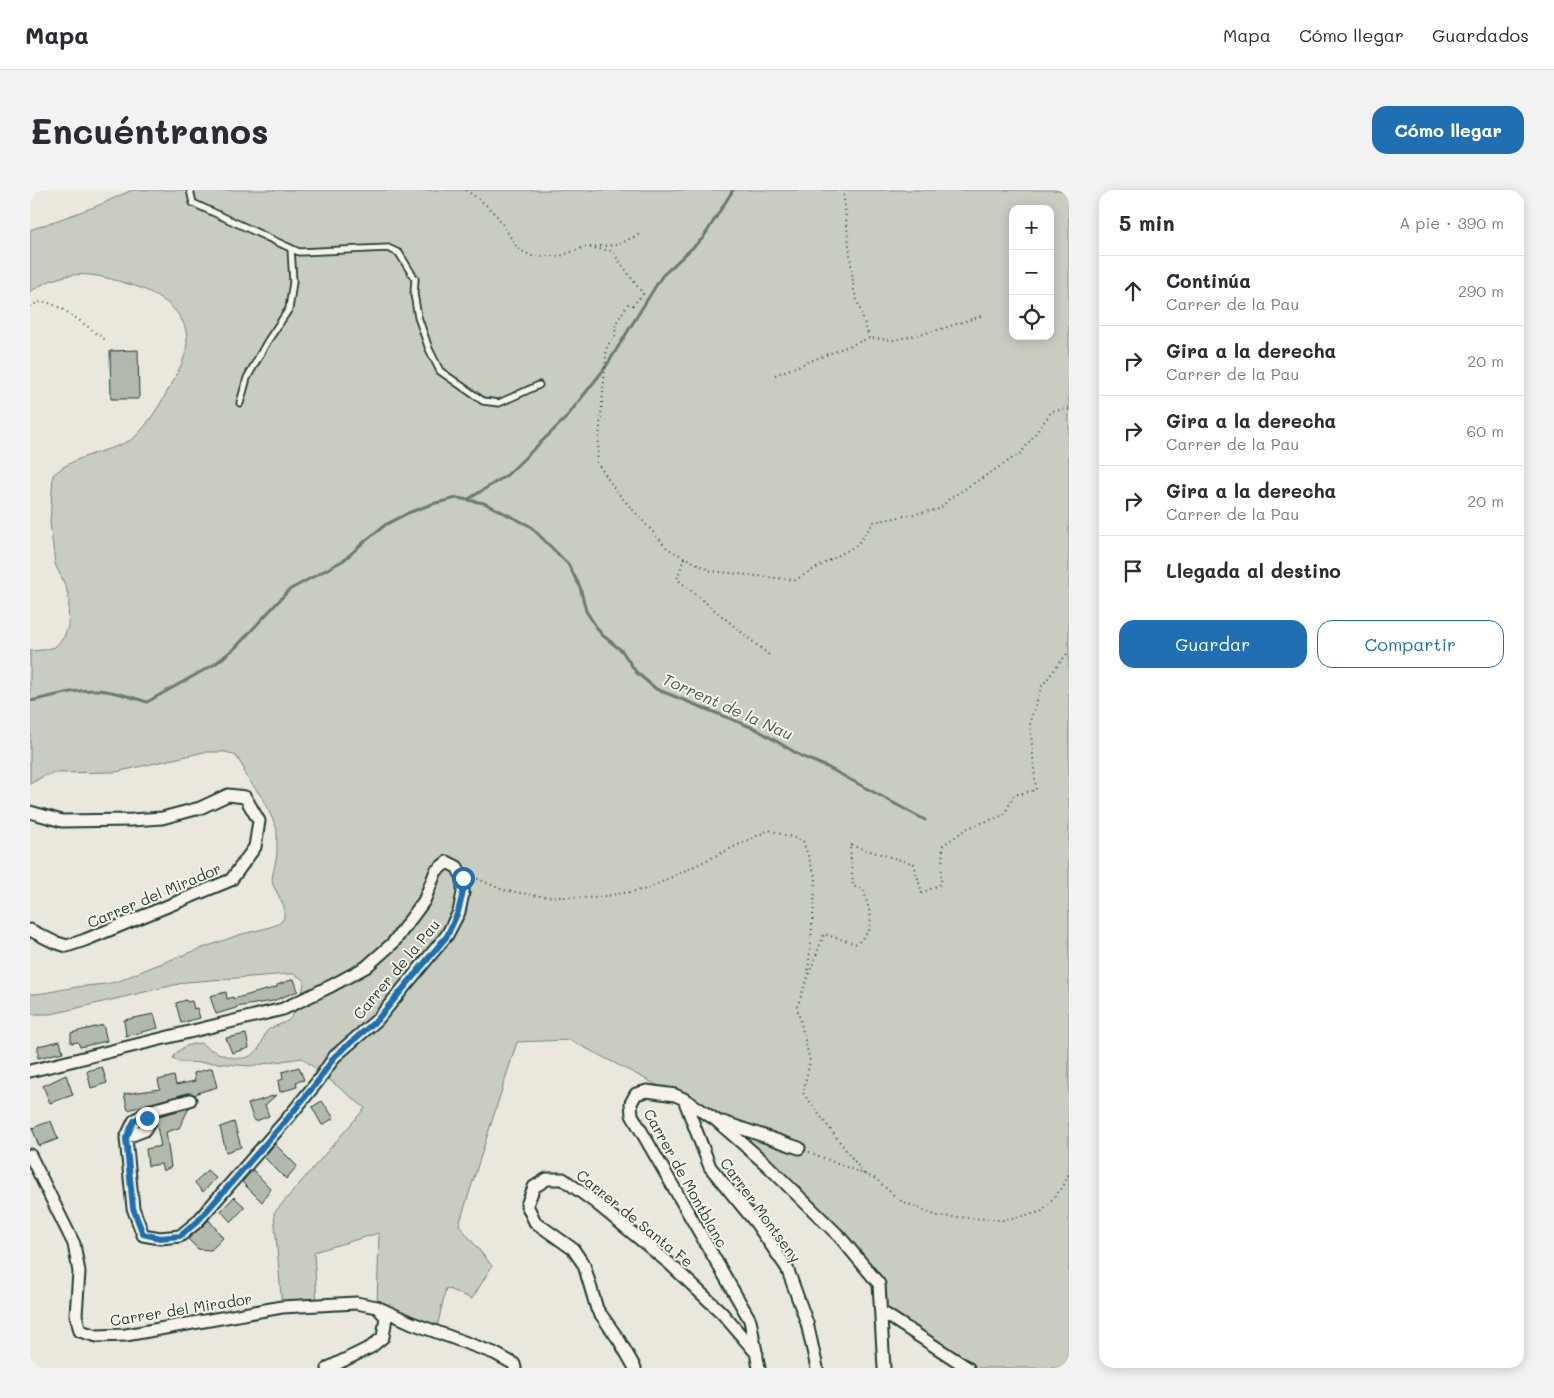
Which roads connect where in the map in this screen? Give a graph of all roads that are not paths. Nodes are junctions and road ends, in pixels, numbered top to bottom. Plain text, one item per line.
1 (190, 190) edge
2 (291, 248) junction
3 (539, 385) dead end
4 (240, 403) dead end
5 (30, 812) edge
6 (30, 930) edge
7 (30, 1071) edge
8 (684, 1099) junction
9 (190, 1100) dead end
10 (716, 1120) junction
11 (799, 1148) road end
12 (30, 1155) edge
13 (377, 1307) junction
14 (882, 1312) junction
15 (758, 1355) junction
16 (328, 1368) edge
17 (515, 1368) edge
18 (635, 1368) edge
19 (760, 1368) edge
20 (817, 1368) edge
21 (884, 1368) edge
22 (968, 1368) edge

1 - 2 lane
2 - 3 lane
2 - 4 lane
5 - 6 street, Carrer del Mirador
7 - 9 street, Carrer de la Pau
8 - 10 street, Carrer de Montblanc
8 - 15 street, Carrer de Montblanc
8 - 20 street, Carrer Montseny
10 - 11 street, Carrer de Montblanc
10 - 14 street, Carrer de Montblanc
12 - 13 street, Carrer del Mirador
13 - 16 street
13 - 17 street
14 - 21 street, Carrer de Montblanc
14 - 22 street
15 - 18 street, Carrer de Santa Fe
15 - 19 street

